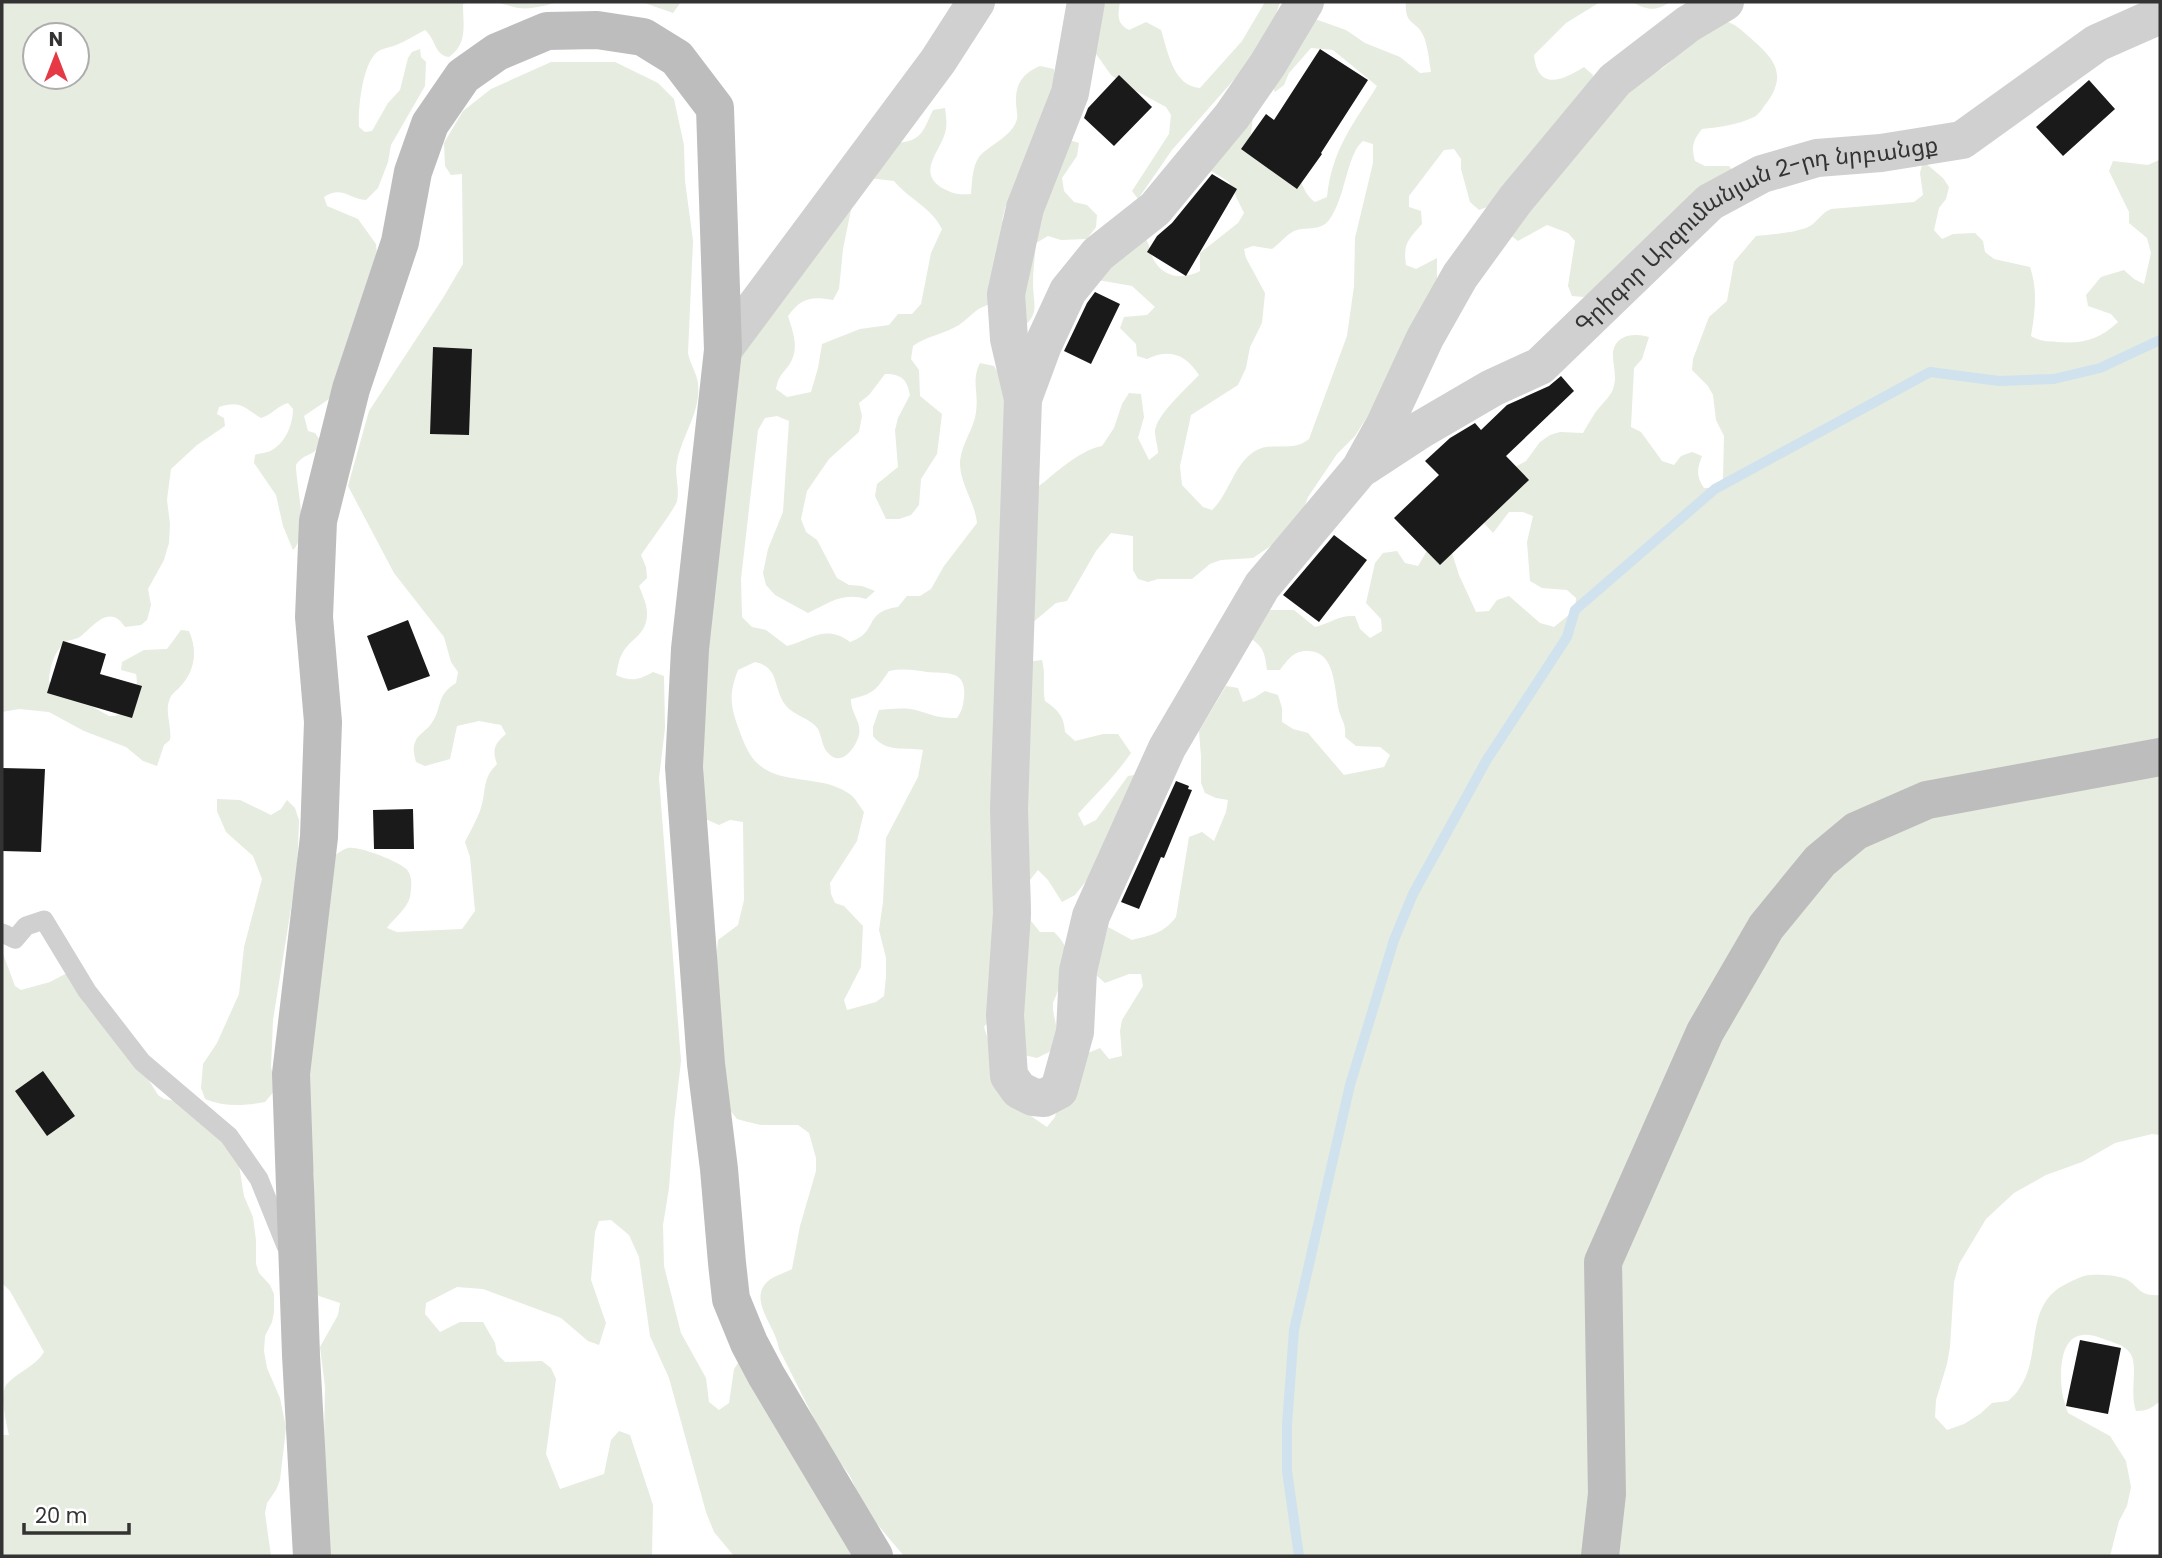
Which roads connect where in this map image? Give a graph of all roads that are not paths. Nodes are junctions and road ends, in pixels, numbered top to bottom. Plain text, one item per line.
1 (976, 2) edge
2 (1086, 2) edge
3 (1305, 2) edge
4 (1725, 2) edge
5 (2160, 15) edge
6 (723, 350) junction
7 (1023, 399) junction
8 (1360, 469) junction
9 (2160, 757) edge
10 (2, 933) edge
11 (299, 1276) junction
12 (312, 1556) edge
13 (874, 1556) edge
14 (1600, 1556) edge

1 - 6 street
2 - 7 street
3 - 7 street
4 - 8 street
5 - 8 street, Գրիգոր Արզումանյան 2-րդ նրբանցք
6 - 11 street
6 - 13 street
7 - 8 street
9 - 14 street
10 - 11 lane
11 - 12 street

